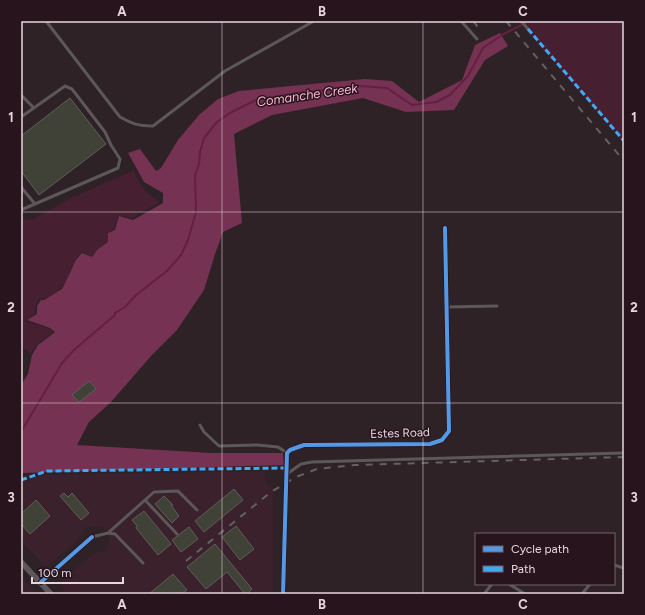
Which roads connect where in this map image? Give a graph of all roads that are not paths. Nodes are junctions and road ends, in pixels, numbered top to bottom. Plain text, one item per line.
1 (46, 21) edge
2 (314, 21) edge
3 (461, 21) edge
4 (521, 21) edge
5 (528, 29) dead end
6 (477, 39) dead end
7 (21, 95) edge
8 (34, 108) junction
9 (21, 117) edge
10 (21, 187) edge
11 (35, 204) junction
12 (21, 210) edge
13 (445, 228) dead end
14 (497, 306) dead end
15 (446, 307) junction
16 (200, 425) dead end
17 (624, 453) edge
18 (286, 454) junction
19 (285, 475) junction
20 (145, 500) junction
21 (197, 510) dead end
22 (108, 533) junction
23 (177, 534) dead end
24 (92, 537) joint
25 (21, 562) edge
26 (143, 562) dead end
27 (41, 582) junction
28 (491, 585) edge
29 (512, 585) edge
30 (589, 585) edge
31 (51, 594) edge
32 (283, 594) edge
33 (484, 594) edge
34 (525, 594) edge
35 (582, 594) edge

1 - 2 lane
3 - 6 lane
4 - 5 lane
7 - 8 lane
8 - 9 lane
8 - 11 lane
10 - 11 lane
11 - 12 lane
13 - 15 street, Estes Road
14 - 15 lane
15 - 18 street, Estes Road
16 - 18 lane
17 - 19 lane
18 - 19 street
19 - 32 street
20 - 21 lane
20 - 22 lane
20 - 23 lane
22 - 24 lane
22 - 26 lane
24 - 27 street
25 - 27 street
27 - 31 street
28 - 33 lane
29 - 34 lane
30 - 35 lane

